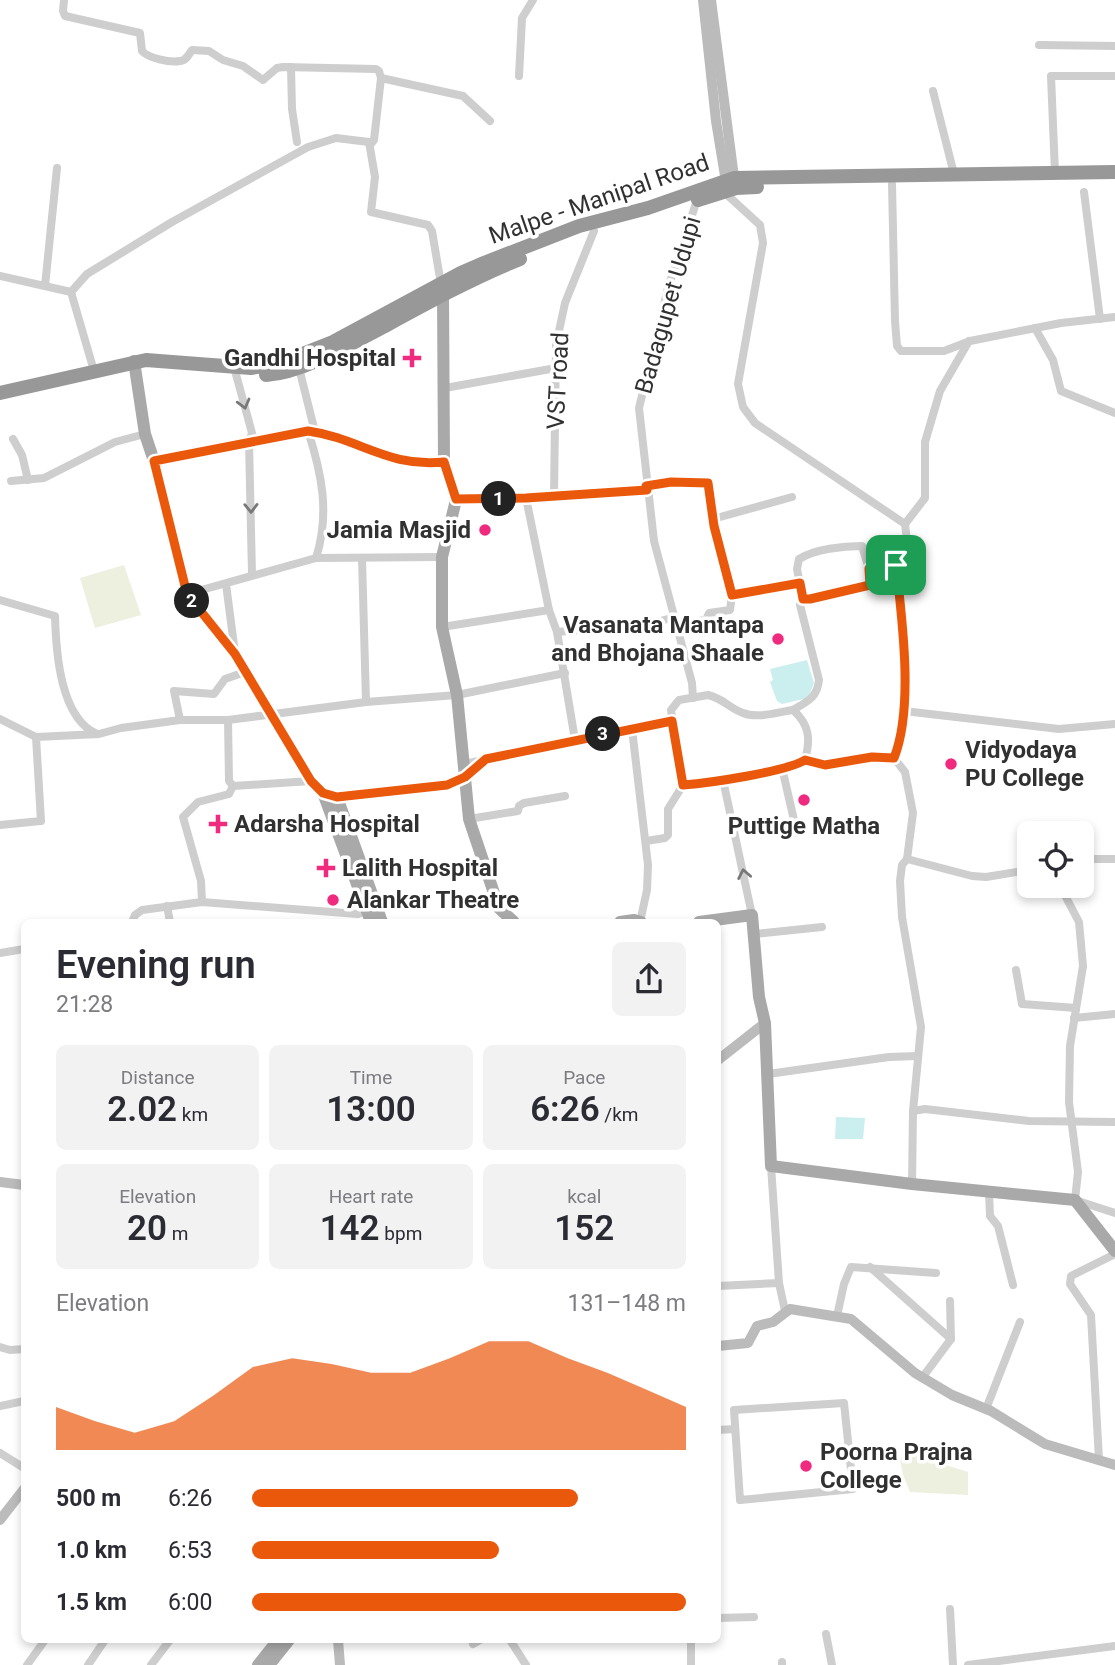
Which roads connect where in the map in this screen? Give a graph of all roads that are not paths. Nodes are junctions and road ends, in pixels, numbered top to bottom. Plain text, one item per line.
1 (64, 0) edge
2 (533, 0) edge
3 (703, 0) edge
4 (711, 0) edge
5 (1039, 45) dead end
6 (1115, 46) edge
7 (291, 67) junction
8 (519, 76) dead end
9 (1115, 76) edge
10 (381, 78) junction
11 (933, 91) dead end
12 (490, 121) dead end
13 (297, 142) dead end
14 (370, 145) junction
15 (57, 168) dead end
16 (1115, 172) edge
17 (1055, 173) junction
18 (954, 174) junction
19 (1115, 181) edge
20 (892, 184) junction
21 (729, 186) junction
22 (1084, 192) dead end
23 (697, 200) junction
24 (594, 231) junction
25 (0, 276) edge
26 (45, 286) junction
27 (442, 289) junction
28 (71, 292) junction
29 (1115, 317) edge
30 (1100, 319) junction
31 (1035, 328) junction
32 (970, 341) junction
33 (298, 362) junction
34 (134, 365) junction
35 (556, 368) junction
36 (94, 371) junction
37 (235, 371) junction
38 (445, 388) junction
39 (0, 393) edge
40 (0, 401) edge
41 (1115, 413) edge
42 (312, 432) junction
43 (145, 434) junction
44 (13, 439) dead end
45 (249, 442) junction
46 (154, 461) junction
47 (444, 462) junction
48 (28, 480) junction
49 (11, 481) dead end
50 (647, 488) junction
51 (554, 496) junction
52 (792, 497) dead end
53 (526, 498) junction
54 (456, 499) junction
55 (713, 519) junction
56 (905, 524) junction
57 (442, 557) junction
58 (316, 558) junction
59 (362, 558) junction
60 (896, 565) junction
61 (869, 569) junction
62 (252, 574) junction
63 (800, 583) junction
64 (226, 584) junction
65 (187, 594) junction
66 (735, 595) junction
67 (0, 600) edge
68 (800, 605) dead end
69 (549, 610) junction
70 (676, 621) junction
71 (442, 627) junction
72 (557, 632) junction
73 (235, 654) junction
74 (245, 672) junction
75 (565, 673) junction
76 (457, 695) junction
77 (693, 698) junction
78 (366, 702) junction
79 (793, 710) junction
80 (904, 711) junction
81 (270, 715) junction
82 (0, 719) edge
83 (180, 720) junction
84 (228, 720) junction
85 (672, 721) junction
86 (1115, 724) edge
87 (632, 729) junction
88 (99, 734) junction
89 (36, 737) junction
90 (575, 740) junction
91 (894, 758) junction
92 (486, 759) junction
93 (805, 760) junction
94 (782, 768) junction
95 (464, 770) junction
96 (723, 780) junction
97 (311, 781) junction
98 (683, 785) junction
99 (233, 786) junction
100 (323, 793) junction
101 (565, 796) dead end
102 (337, 797) junction
103 (469, 819) junction
104 (0, 825) edge
105 (797, 833) dead end
106 (646, 841) junction
107 (907, 859) junction
108 (1094, 859) edge
109 (1115, 859) edge
110 (1017, 872) edge
111 (1066, 898) edge
112 (202, 902) junction
113 (167, 906) junction
114 (751, 915) junction
115 (369, 916) edge
116 (133, 919) edge
117 (169, 919) edge
118 (381, 919) edge
119 (509, 919) edge
120 (642, 919) edge
121 (721, 919) edge
122 (822, 928) dead end
123 (755, 934) junction
124 (21, 950) edge
125 (0, 953) edge
126 (1016, 970) dead end
127 (1076, 1008) junction
128 (1115, 1014) edge
129 (1074, 1018) junction
130 (765, 1023) junction
131 (917, 1056) junction
132 (721, 1058) edge
133 (768, 1074) junction
134 (913, 1111) junction
135 (1072, 1121) junction
136 (1115, 1122) edge
137 (771, 1166) junction
138 (0, 1182) edge
139 (912, 1184) junction
140 (21, 1185) edge
141 (989, 1192) junction
142 (1075, 1200) junction
143 (1115, 1213) edge
144 (1115, 1252) edge
145 (870, 1267) junction
146 (936, 1273) dead end
147 (779, 1283) junction
148 (1013, 1285) dead end
149 (721, 1286) edge
150 (950, 1301) dead end
151 (785, 1311) junction
152 (837, 1316) junction
153 (1020, 1322) dead end
154 (951, 1339) junction
155 (721, 1346) edge
156 (0, 1347) edge
157 (21, 1349) edge
158 (922, 1378) junction
159 (21, 1401) edge
160 (0, 1404) edge
161 (986, 1409) junction
162 (736, 1429) junction
163 (721, 1430) edge
164 (0, 1454) edge
165 (1099, 1460) junction
166 (1115, 1465) edge
167 (21, 1466) edge
168 (21, 1493) edge
169 (0, 1520) edge
170 (950, 1609) dead end
171 (754, 1617) dead end
172 (721, 1618) edge
173 (825, 1634) dead end
174 (43, 1643) edge
175 (103, 1643) edge
176 (168, 1643) edge
177 (276, 1643) edge
178 (287, 1643) edge
179 (338, 1643) edge
180 (512, 1643) edge
181 (691, 1643) edge
182 (1115, 1646) edge
183 (27, 1665) edge
184 (88, 1665) edge
185 (151, 1665) edge
186 (258, 1665) edge
187 (269, 1665) edge
188 (340, 1665) edge
189 (526, 1665) edge
190 (691, 1665) edge
191 (832, 1665) edge
192 (953, 1665) edge
193 (968, 1665) edge

1 - 7 street
2 - 8 street
3 - 21 street
4 - 21 street
5 - 6 street
7 - 10 street
7 - 13 street
9 - 17 street
10 - 12 street
10 - 14 street
11 - 18 street
14 - 27 street
14 - 28 street
15 - 26 street
16 - 17 highway, Malpe - Manipal Road
17 - 18 highway, Malpe - Manipal Road
18 - 21 highway, Malpe - Manipal Road
19 - 20 highway, Malpe - Manipal Road
20 - 21 highway, Malpe - Manipal Road
20 - 32 street
21 - 23 highway, Malpe - Manipal Road
21 - 27 highway, Malpe - Manipal Road
21 - 56 street
22 - 30 street
23 - 24 highway, Malpe - Manipal Road
23 - 50 street, Badagupet Udupi
24 - 27 highway, Malpe - Manipal Road
24 - 35 street, VST road
25 - 26 street
26 - 28 street
27 - 33 highway, Malpe - Manipal Road
27 - 38 main road
28 - 36 street
29 - 30 street
30 - 31 street
31 - 32 street
31 - 41 street
32 - 56 street
33 - 37 highway, Malpe - Manipal Road
33 - 42 street
34 - 36 highway, Malpe - Manipal Road
34 - 37 highway, Malpe - Manipal Road
34 - 40 highway, Malpe - Manipal Road
34 - 43 main road
35 - 38 street
35 - 51 street, VST road
36 - 39 highway, Malpe - Manipal Road
37 -> 45 street
38 - 47 main road
42 - 45 street
42 - 47 street
42 - 58 street
43 - 46 main road
43 - 48 street
44 - 48 street
45 - 46 street
45 -> 62 street
46 - 65 main road
47 - 54 main road
48 - 49 street
50 - 51 street
50 - 55 street
50 - 70 street, Badagupet Udupi
51 - 53 street
52 - 55 street
53 - 54 street
53 - 69 street
54 - 57 main road
55 - 66 street
56 - 60 street
57 - 59 street
57 - 71 main road
58 - 59 street
58 - 62 street
59 - 78 street
60 - 61 street
60 - 80 street
61 - 63 street
61 - 63 street
62 - 64 street
63 - 66 street
64 - 65 street
64 - 73 street
65 - 73 main road
66 - 70 street
67 - 88 street
68 - 79 street
69 - 71 street
69 - 72 street
70 - 72 street
70 - 77 street, Badagupet Udupi
71 - 76 main road
72 - 75 street
73 - 74 main road
74 - 81 main road
74 - 83 street
75 - 76 street
75 - 90 street
76 - 78 street
76 - 95 main road
77 - 79 street
77 - 85 street
78 - 81 street
79 - 93 street
80 - 86 street
80 - 91 street
81 - 84 street
81 - 97 main road
82 - 89 street
83 - 84 street
83 - 88 street
84 - 99 street
85 - 87 street
85 - 98 street
87 - 90 street
87 - 106 street
88 - 89 street
89 - 104 street
90 - 92 street
91 - 93 street
91 - 107 street
92 - 95 street
92 - 95 street
93 - 94 street
94 - 96 street
94 - 105 street
95 - 102 street
95 - 103 main road
96 - 98 street
114 -> 96 street
97 - 99 street
97 - 100 main road
98 - 106 street
99 - 112 street
100 - 102 main road
100 - 115 main road
101 - 103 street
102 - 118 main road
103 - 119 main road
106 - 120 street
107 - 110 street
107 - 131 street
108 - 109 street
111 - 127 street
112 - 113 street
112 - 115 street
113 - 116 street
113 - 117 street
114 - 121 main road
114 - 123 main road
122 - 123 street
123 - 130 main road
124 - 125 street
126 - 127 street
127 - 129 street
128 - 129 street
129 - 135 street
130 - 132 street
130 - 133 main road
131 - 133 street
131 - 134 street
133 - 137 main road
134 - 135 street
134 - 139 street
135 - 136 street
135 - 142 street
137 - 139 main road
137 - 147 street
138 - 140 street
139 - 141 main road
141 - 142 main road
141 - 148 street
142 - 143 street
142 - 144 main road
144 - 165 street
145 - 146 street
145 - 152 street
145 - 154 street
147 - 149 street
147 - 151 street
150 - 154 street
151 - 152 street
151 - 155 street
152 - 158 street
153 - 161 street
154 - 158 street
156 - 157 street
158 - 161 street
159 - 160 street
161 - 165 street
162 - 162 street
162 - 163 street
164 - 167 street
165 - 166 street
168 - 169 street
170 - 192 street
171 - 172 street
173 - 191 street
174 - 183 street
175 - 184 street
176 - 185 street
177 - 186 main road
178 - 187 main road
179 - 188 street
180 - 189 street
181 - 190 street
182 - 193 street

